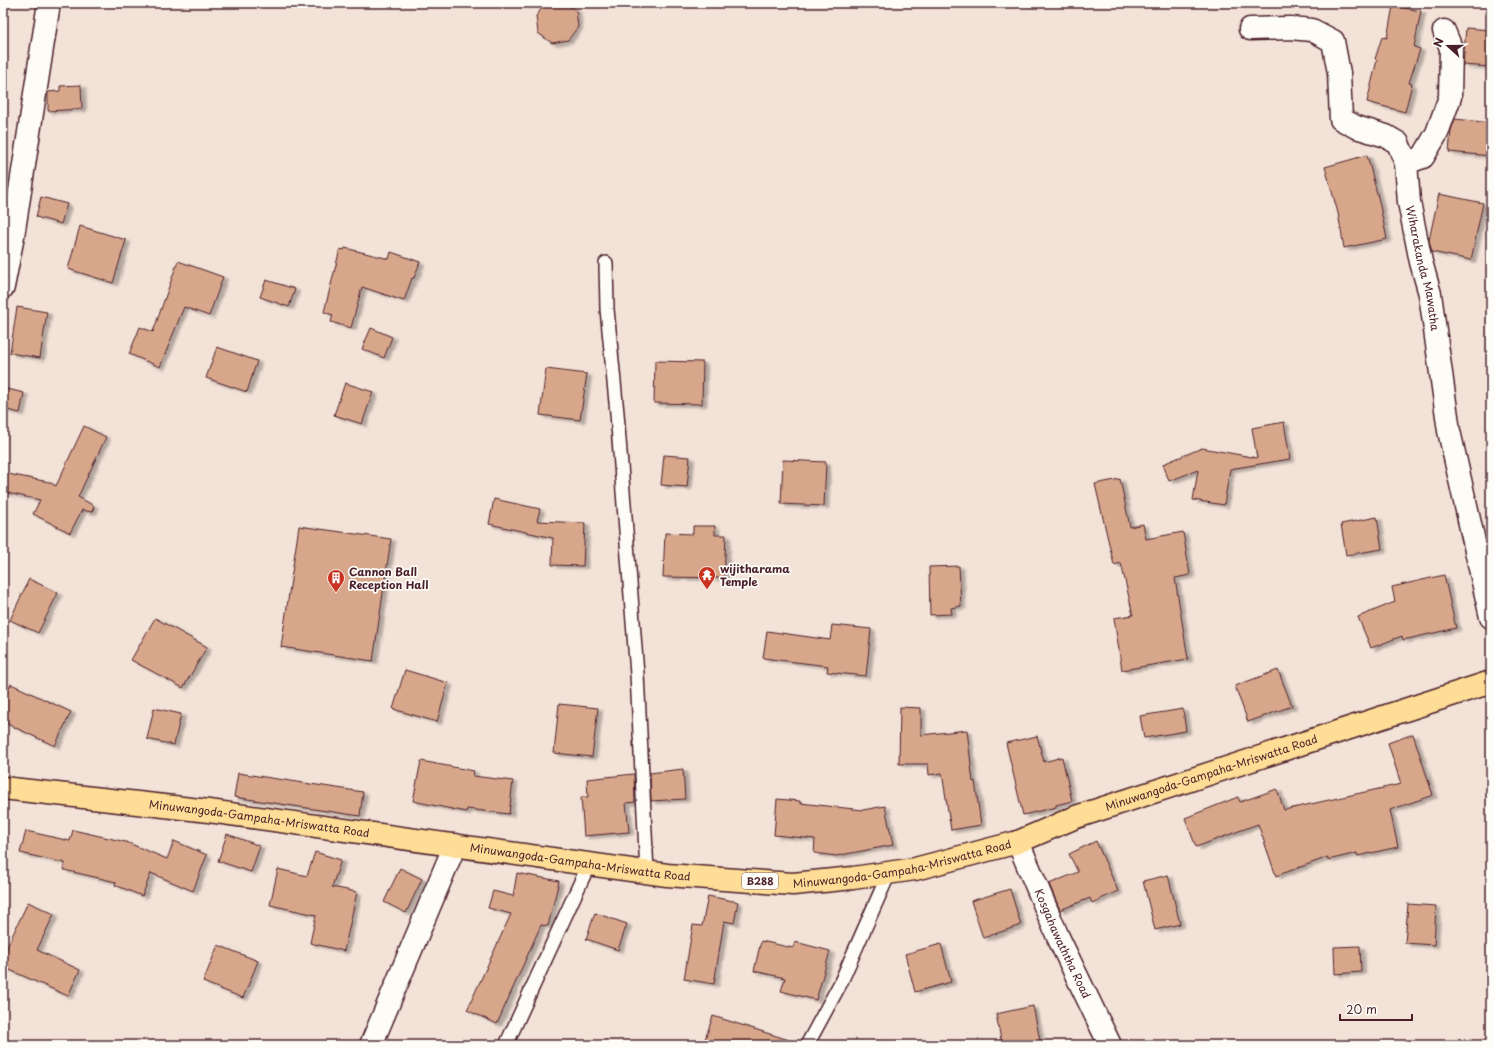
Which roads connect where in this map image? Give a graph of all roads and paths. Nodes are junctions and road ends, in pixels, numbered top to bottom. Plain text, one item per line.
1 (49, 3) edge
2 (1250, 29) dead end
3 (1444, 31) dead end
4 (1406, 163) junction
5 (606, 263) dead end
6 (3, 287) edge
7 (1491, 617) edge
8 (1491, 682) edge
9 (3, 788) edge
10 (1018, 842) junction
11 (455, 845) junction
12 (589, 864) junction
13 (646, 872) junction
14 (889, 873) junction
15 (371, 1045) edge
16 (506, 1045) edge
17 (807, 1045) edge
18 (1110, 1045) edge

1 - 6 street
2 - 4 street, Wiharakanda Mawatha
3 - 4 street
4 - 7 street, Wiharakanda Mawatha
5 - 13 lane
8 - 10 main road, Minuwangoda-Gampaha-Mriswatta Road / B288
9 - 11 main road, Minuwangoda-Gampaha-Mriswatta Road / B288
10 - 14 main road, Minuwangoda-Gampaha-Mriswatta Road / B288
10 - 18 street, Kosgahawaththa Road
11 - 12 main road, Minuwangoda-Gampaha-Mriswatta Road / B288
11 - 15 street
12 - 13 main road, Minuwangoda-Gampaha-Mriswatta Road / B288
12 - 16 lane
13 - 14 main road, Minuwangoda-Gampaha-Mriswatta Road / B288
14 - 17 lane

